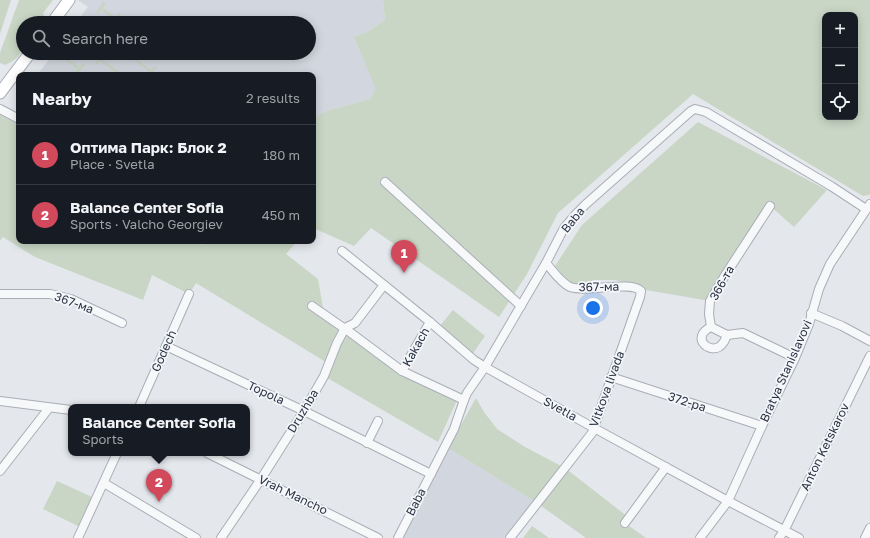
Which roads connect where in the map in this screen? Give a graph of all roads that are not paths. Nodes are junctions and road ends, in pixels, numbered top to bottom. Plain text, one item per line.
1 (69, 0) edge
2 (57, 16) edge
3 (25, 60) edge
4 (0, 93) edge
5 (0, 109) edge
6 (16, 117) edge
7 (385, 182) dead end
8 (770, 206) dead end
9 (868, 206) edge
10 (342, 251) dead end
11 (546, 263) junction
12 (384, 286) junction
13 (638, 288) joint
14 (0, 294) edge
15 (189, 294) dead end
16 (312, 306) dead end
17 (521, 306) junction
18 (811, 313) junction
19 (430, 322) junction
20 (122, 323) dead end
21 (711, 327) junction
22 (345, 328) junction
23 (727, 335) junction
24 (870, 341) edge
25 (166, 346) junction
26 (870, 356) edge
27 (795, 358) junction
28 (484, 367) junction
29 (402, 371) junction
30 (612, 377) junction
31 (464, 400) junction
32 (0, 401) edge
33 (140, 404) edge
34 (49, 408) junction
35 (68, 410) edge
36 (304, 411) junction
37 (378, 421) dead end
38 (762, 426) junction
39 (594, 428) junction
40 (367, 443) junction
41 (116, 456) edge
42 (213, 456) edge
43 (666, 467) junction
44 (0, 471) edge
45 (431, 474) junction
46 (261, 479) junction
47 (104, 483) junction
48 (728, 501) junction
49 (625, 523) dead end
50 (870, 528) edge
51 (784, 531) junction
52 (78, 538) edge
53 (196, 538) edge
54 (221, 538) edge
55 (378, 538) edge
56 (398, 538) edge
57 (510, 538) edge
58 (700, 538) edge
59 (779, 538) edge
60 (799, 538) edge
61 (865, 538) edge

1 - 2 street
3 - 4 street
5 - 6 street
7 - 17 street
8 - 21 street, 366-та
9 - 11 street, Baba
9 - 18 street, Bratya Stanislavovi
10 - 12 street, Svetla
11 - 13 street, 367-ма
11 - 17 street, Baba
12 - 19 street, Svetla
12 - 22 street, Druzhba
13 - 30 street, Vitkova livada
14 - 20 street, 367-ма
15 - 25 street, Godech
16 - 22 street
17 - 28 street, Baba
18 - 24 street
18 - 27 street, Bratya Stanislavovi
19 - 28 street, Svetla
19 - 29 street, Kakach
21 - 23 street
21 - 23 street
22 - 29 street
22 - 36 street, Druzhba
23 - 27 street
25 - 33 street, Godech
25 - 36 street, Topola
26 - 51 street, Anton Ketskarov
27 - 38 street, Bratya Stanislavovi
28 - 31 street, Baba
28 - 39 street, Svetla
29 - 31 street
30 - 38 street, 372-ра
30 - 39 street, Vitkova livada
31 - 45 street, Baba
32 - 34 street
34 - 35 street
34 - 44 street
36 - 40 street, Topola
36 - 46 street, Druzhba
37 - 40 street
38 - 48 street, Bratya Stanislavovi
39 - 43 street, Svetla
39 - 57 street, Vitkova livada
40 - 45 street, Topola
41 - 47 street
42 - 46 street, Vrah Mancho
43 - 48 street, Svetla
43 - 49 street
45 - 56 street, Baba
46 - 54 street, Druzhba
46 - 55 street, Vrah Mancho
47 - 52 street
47 - 53 street
48 - 51 street, Svetla
48 - 58 street, Bratya Stanislavovi
50 - 61 street
51 - 59 street, Anton Ketskarov
51 - 60 street, Svetla

